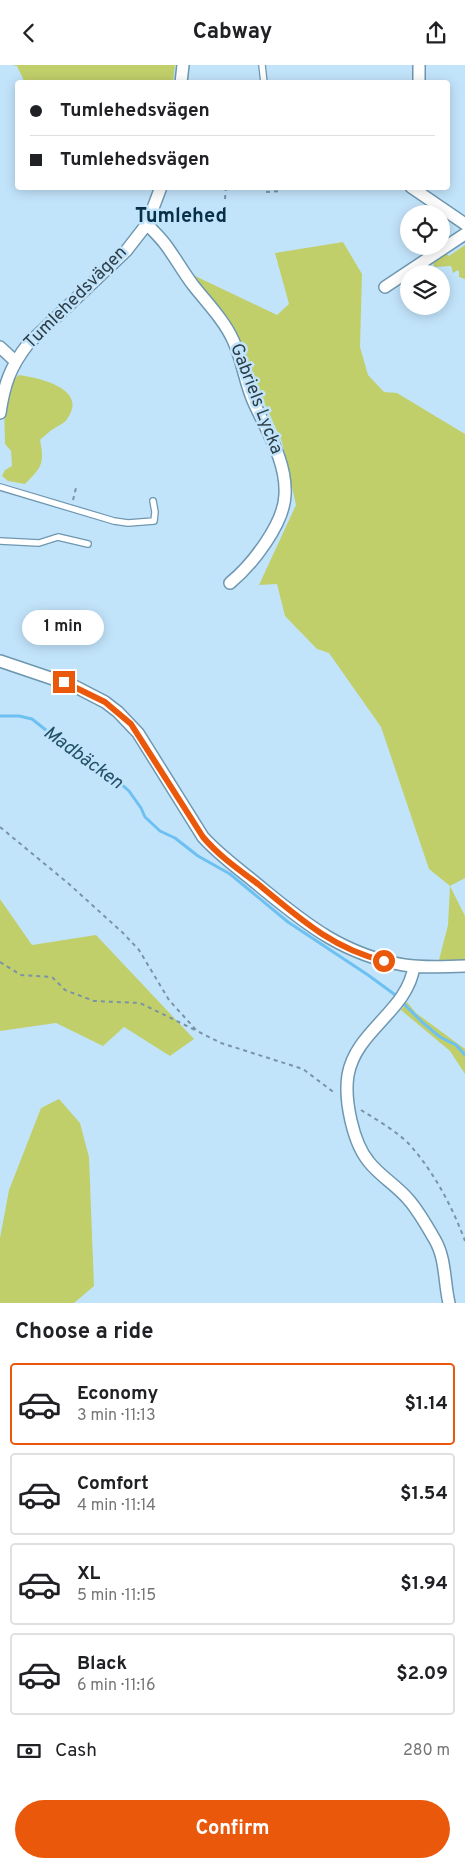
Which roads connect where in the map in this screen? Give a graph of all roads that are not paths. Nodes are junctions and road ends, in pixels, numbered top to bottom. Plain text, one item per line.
1 (183, 65) edge
2 (262, 65) edge
3 (419, 65) edge
4 (182, 80) edge
5 (264, 80) edge
6 (419, 80) edge
7 (160, 190) edge
8 (415, 190) edge
9 (465, 224) edge
10 (147, 225) junction
11 (465, 234) edge
12 (385, 287) dead end
13 (0, 347) edge
14 (15, 361) junction
15 (0, 413) edge
16 (0, 487) edge
17 (152, 501) dead end
18 (0, 541) edge
19 (88, 544) dead end
20 (230, 583) dead end
21 (0, 661) edge
22 (414, 966) junction
23 (465, 966) edge
24 (448, 1303) edge

1 - 4 street
2 - 5 lane
3 - 6 street
7 - 10 street, Tumlehedsvägen
8 - 9 street
10 - 14 street, Tumlehedsvägen
10 - 20 street, Gabriels Lycka
11 - 12 street
13 - 14 street
14 - 15 street, Tumlehedsvägen
16 - 17 lane
18 - 19 lane
21 - 22 street
22 - 23 street
22 - 24 street

